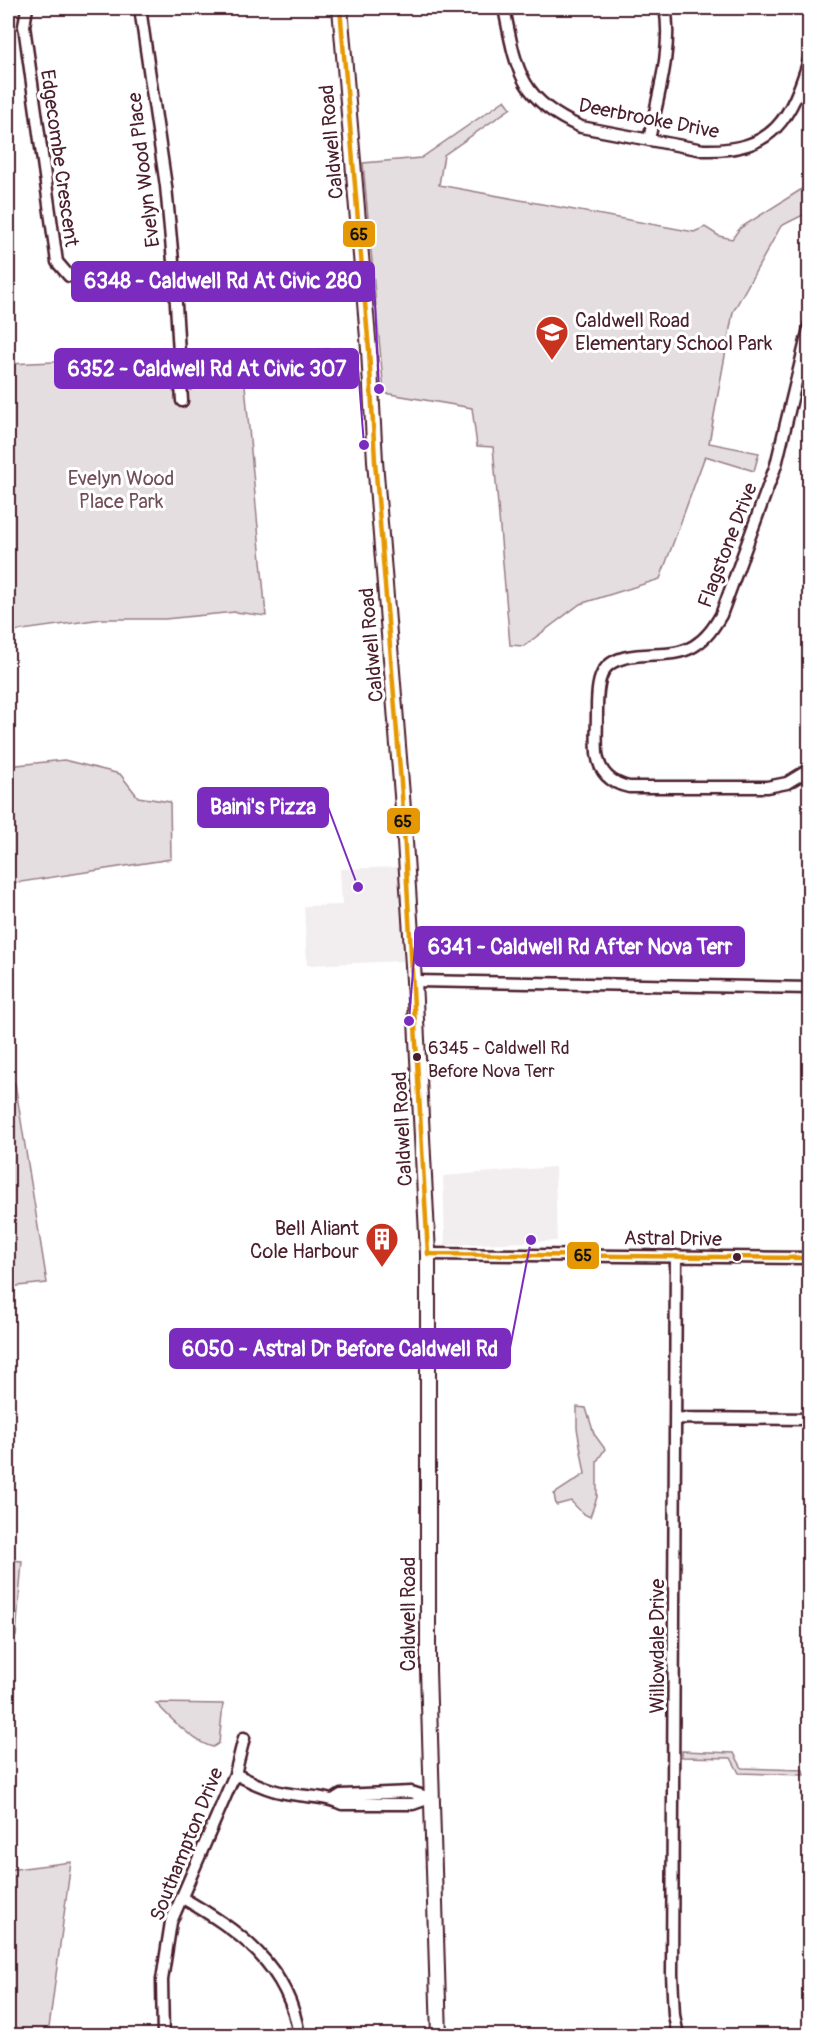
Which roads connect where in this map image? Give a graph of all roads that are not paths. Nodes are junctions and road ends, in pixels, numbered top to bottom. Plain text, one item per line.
1 (27, 8) edge
2 (140, 8) edge
3 (340, 8) edge
4 (504, 8) edge
5 (665, 8) edge
6 (810, 57) edge
7 (650, 140) junction
8 (174, 272) junction
9 (810, 324) edge
10 (182, 401) dead end
11 (810, 769) edge
12 (414, 981) junction
13 (810, 988) edge
14 (428, 1254) junction
15 (676, 1256) junction
16 (810, 1258) edge
17 (676, 1418) junction
18 (810, 1419) edge
19 (244, 1738) dead end
20 (235, 1774) junction
21 (430, 1798) junction
22 (181, 1897) junction
23 (163, 2036) edge
24 (299, 2036) edge
25 (439, 2036) edge
26 (678, 2036) edge

1 - 8 street, Edgecombe Crescent
2 - 8 street, Evelyn Wood Place
3 - 12 street, Caldwell Road
4 - 7 street, Deerbrooke Drive
5 - 7 street
6 - 7 street, Deerbrooke Drive
8 - 10 street, Evelyn Wood Place
9 - 11 street, Flagstone Drive
12 - 13 street
12 - 14 street, Caldwell Road
14 - 15 street, Astral Drive
14 - 21 street, Caldwell Road
15 - 16 street, Astral Drive
15 - 17 street, Willowdale Drive
17 - 18 street
17 - 26 street, Willowdale Drive
19 - 20 street, Southampton Drive
20 - 21 street
20 - 22 street, Southampton Drive
21 - 25 street, Caldwell Road
22 - 23 street, Southampton Drive
22 - 24 street

